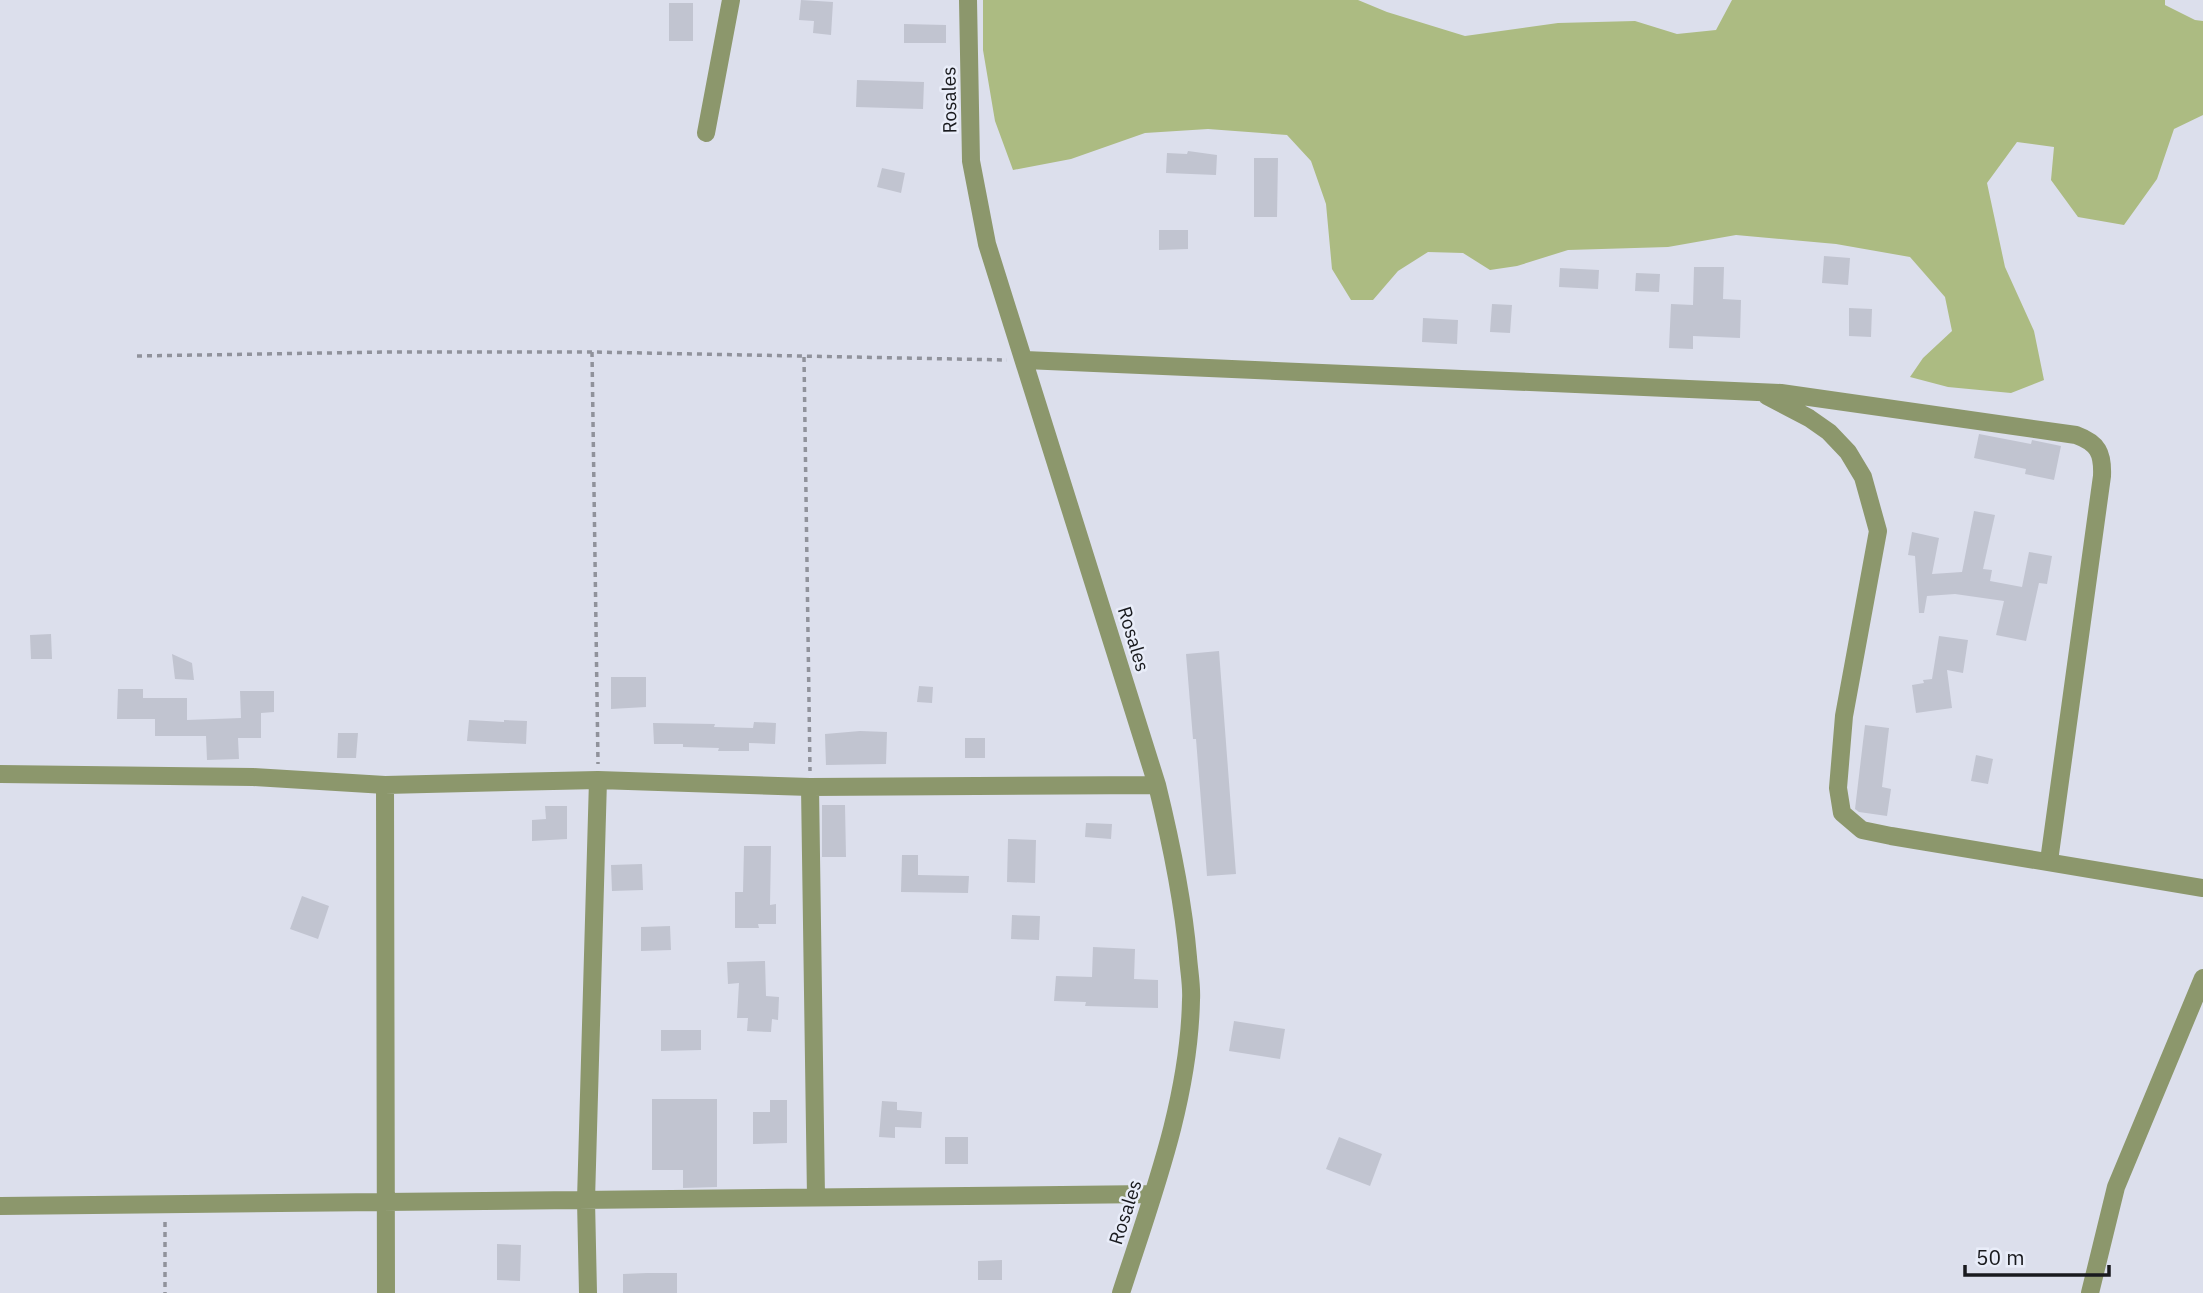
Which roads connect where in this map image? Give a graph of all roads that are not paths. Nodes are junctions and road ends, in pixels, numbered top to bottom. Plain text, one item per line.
1 (731, 0) edge
2 (968, 0) edge
3 (706, 133) dead end
4 (1025, 360) junction
5 (1760, 393) junction
6 (0, 774) edge
7 (598, 780) junction
8 (385, 785) junction
9 (1157, 785) junction
10 (810, 787) junction
11 (2049, 861) junction
12 (2203, 888) edge
13 (2203, 978) edge
14 (1153, 1194) junction
15 (816, 1198) junction
16 (586, 1200) junction
17 (386, 1202) junction
18 (0, 1206) edge
19 (386, 1293) edge
20 (587, 1293) edge
21 (1121, 1293) edge
22 (2090, 1293) edge

1 - 3 street
2 - 4 street, Rosales
4 - 5 street
4 - 9 street, Rosales
5 - 11 street
5 - 11 street
6 - 8 street
7 - 8 street
7 - 10 street
7 - 16 street
8 - 17 street
9 - 10 street
9 - 14 street, Rosales
10 - 15 street
11 - 12 street
13 - 22 street
14 - 15 street
14 - 21 street, Rosales
15 - 16 street
16 - 17 street
16 - 20 street
17 - 18 street
17 - 19 street

